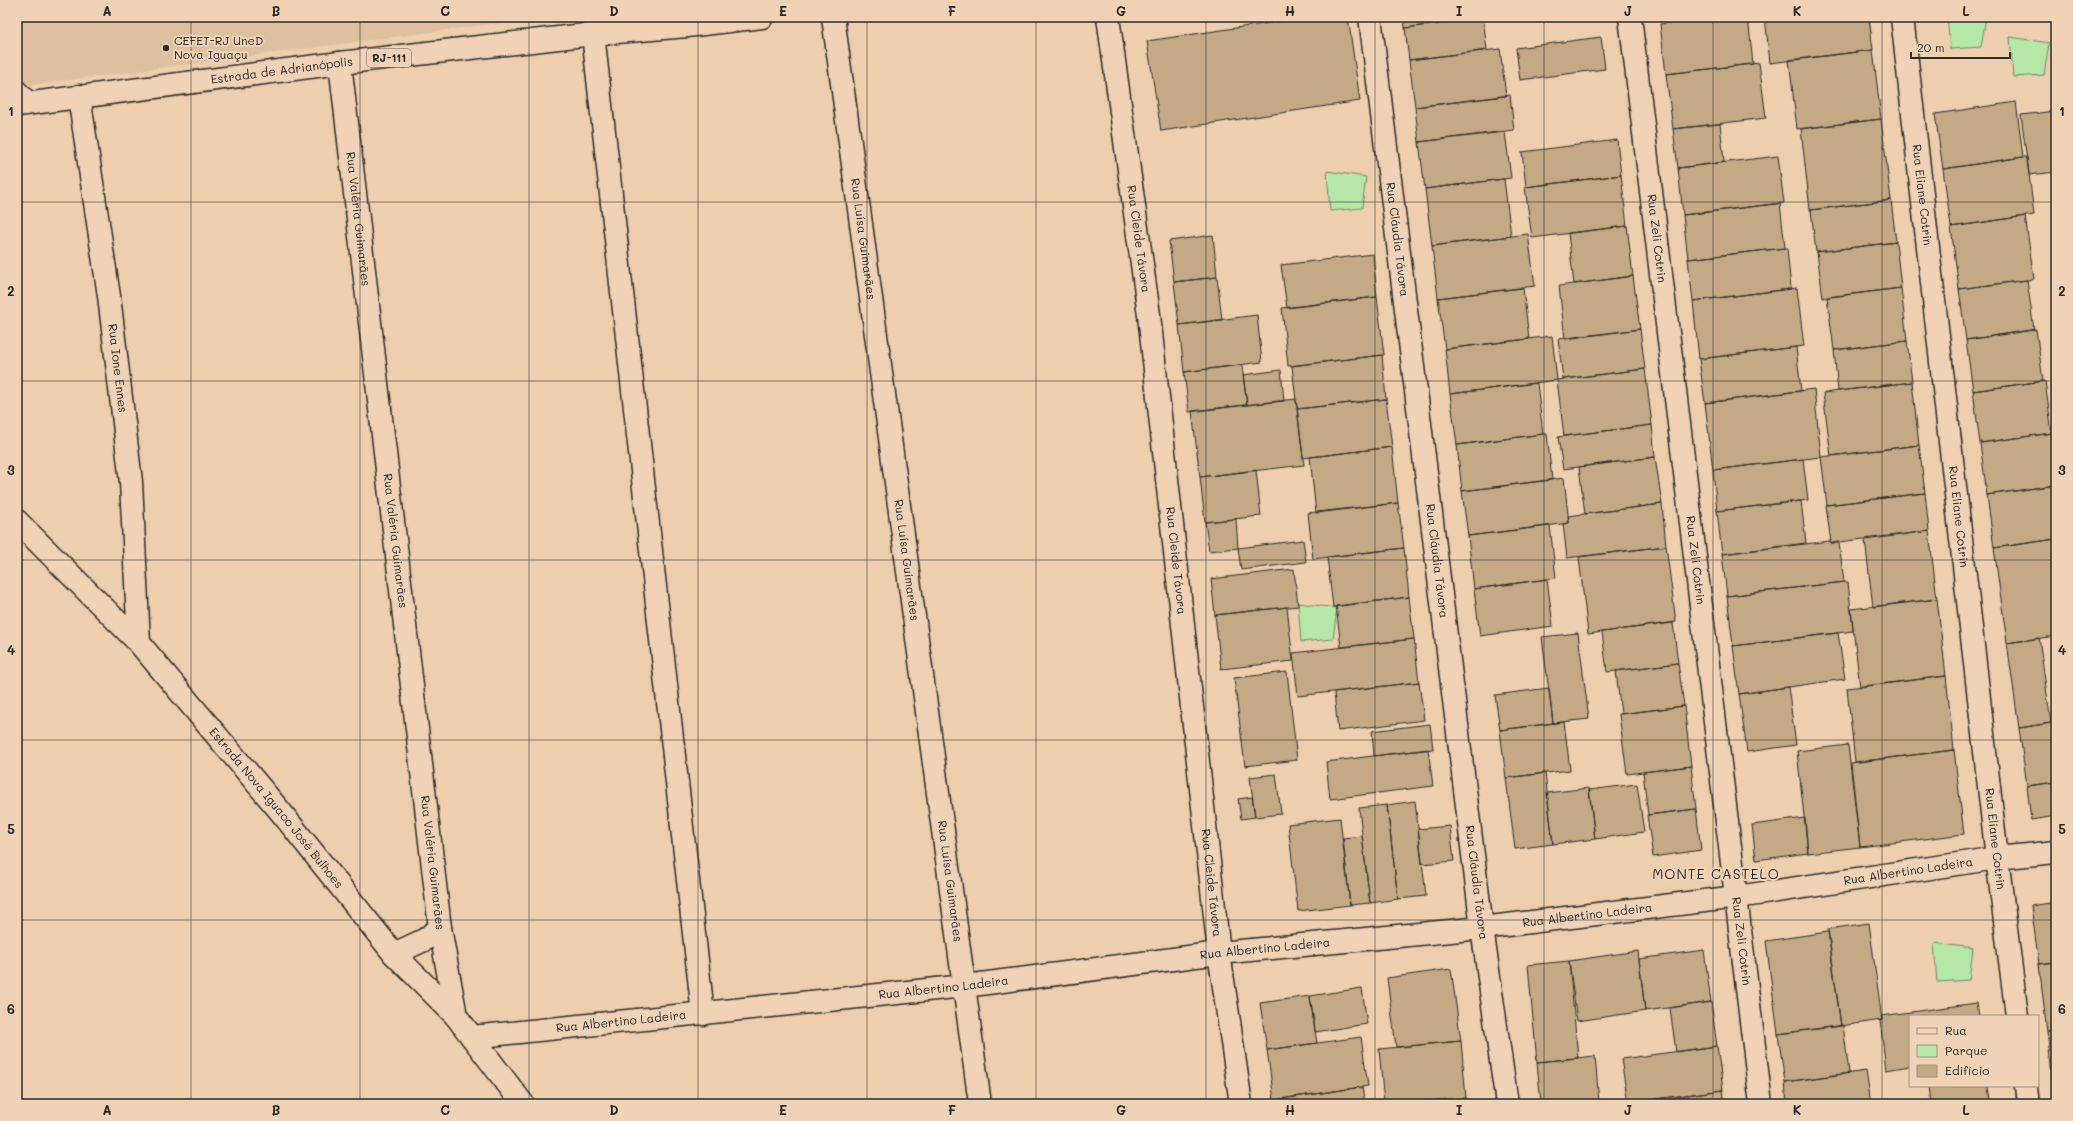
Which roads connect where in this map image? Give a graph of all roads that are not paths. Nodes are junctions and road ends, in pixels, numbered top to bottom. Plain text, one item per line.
1 (762, 17) edge
2 (833, 17) edge
3 (1108, 17) edge
4 (1370, 17) edge
5 (1630, 17) edge
6 (1902, 17) edge
7 (593, 34) junction
8 (340, 64) junction
9 (79, 96) junction
10 (21, 99) edge
11 (17, 522) edge
12 (139, 643) junction
13 (2056, 852) edge
14 (1997, 858) junction
15 (1737, 897) junction
16 (440, 928) junction
17 (1482, 928) junction
18 (1219, 953) junction
19 (394, 954) junction
20 (965, 986) junction
21 (703, 1014) junction
22 (2017, 1015) edge
23 (456, 1016) junction
24 (472, 1037) junction
25 (2026, 1087) edge
26 (523, 1104) edge
27 (980, 1104) edge
28 (1241, 1104) edge
29 (1507, 1104) edge
30 (1761, 1104) edge
31 (2028, 1104) edge

1 - 7 street, Estrada de Adrianópolis / RJ-111
2 - 20 street, Rua Luísa Guimarães
3 - 18 street, Rua Cleide Távora
4 - 17 street, Rua Cláudia Távora
5 - 15 street, Rua Zeli Cotrin
6 - 14 street, Rua Eliane Cotrin
7 - 8 street, Estrada de Adrianópolis / RJ-111
7 - 21 street
8 - 9 street, Estrada de Adrianópolis / RJ-111
8 - 16 street, Rua Valéria Guimarães
9 - 10 street, Estrada de Adrianópolis / RJ-111
9 - 12 street, Rua Ione Ennes
11 - 12 street, Estrada Nova Iguaco José Bulhoes
12 - 19 street, Estrada Nova Iguaco José Bulhoes
13 - 14 street, Rua Albertino Ladeira
14 - 15 street, Rua Albertino Ladeira
14 - 22 street, Rua Eliane Cotrin
15 - 17 street, Rua Albertino Ladeira
15 - 30 street, Rua Zeli Cotrin
16 - 19 street
16 - 23 street, Rua Valéria Guimarães
17 - 18 street, Rua Albertino Ladeira
17 - 29 street, Rua Cláudia Távora
18 - 20 street, Rua Albertino Ladeira
18 - 28 street, Rua Cleide Távora
19 - 23 street, Estrada Nova Iguaco José Bulhoes
20 - 21 street, Rua Albertino Ladeira
20 - 27 street, Rua Luísa Guimarães
21 - 24 street, Rua Albertino Ladeira
23 - 24 street, Estrada Nova Iguaco José Bulhoes
24 - 26 street, Estrada Nova Iguaco José Bulhoes
25 - 31 street

